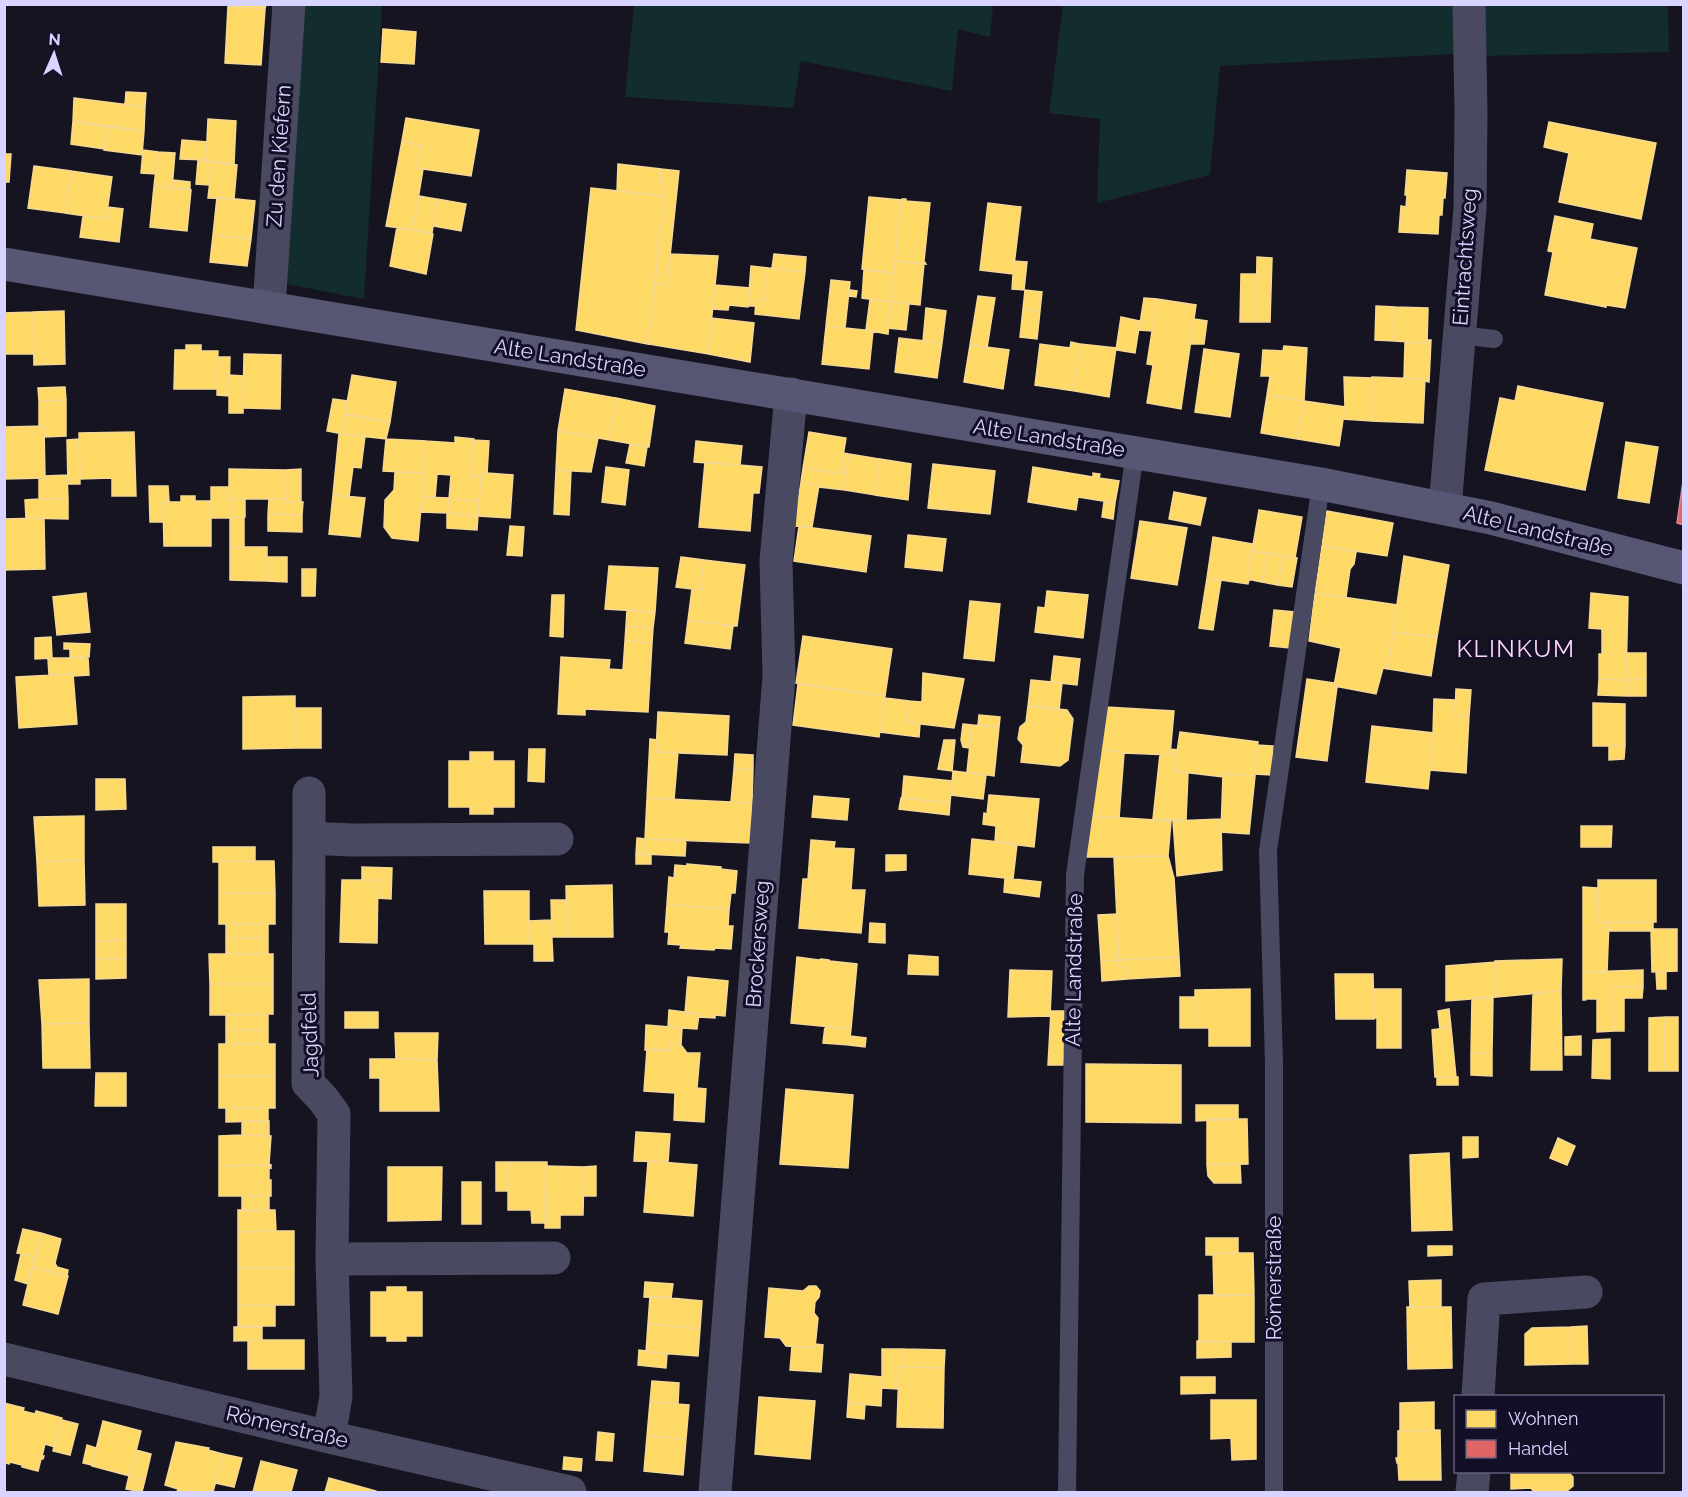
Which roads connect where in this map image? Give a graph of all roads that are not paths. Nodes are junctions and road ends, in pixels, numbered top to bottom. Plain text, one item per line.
1 (289, 4) edge
2 (1469, 4) edge
3 (4, 264) edge
4 (269, 308) junction
5 (1459, 335) junction
6 (1494, 339) dead end
7 (791, 394) junction
8 (1135, 452) junction
9 (1321, 484) junction
10 (1445, 508) junction
11 (1683, 568) edge
12 (309, 793) dead end
13 (309, 838) junction
14 (557, 839) dead end
15 (554, 1258) dead end
16 (332, 1259) junction
17 (1586, 1292) dead end
18 (4, 1359) edge
19 (1478, 1395) edge
20 (328, 1437) junction
21 (1474, 1473) edge
22 (570, 1492) edge
23 (715, 1492) edge
24 (1067, 1492) edge
25 (1274, 1492) edge
26 (1473, 1492) edge

1 - 4 street, Zu den Kiefern
2 - 5 street, Eintrachtsweg
3 - 4 main road, Alte Landstraße
4 - 7 main road, Alte Landstraße
5 - 6 lane
5 - 10 street, Eintrachtsweg
7 - 8 main road, Alte Landstraße
7 - 23 street, Brockersweg
8 - 9 main road, Alte Landstraße
8 - 24 lane, Alte Landstraße
9 - 10 main road, Alte Landstraße
9 - 25 lane, Römerstraße
10 - 11 main road, Alte Landstraße
12 - 13 street, Jagdfeld
13 - 14 street
13 - 16 street, Jagdfeld
15 - 16 street
16 - 20 street, Jagdfeld
17 - 19 street
18 - 20 street, Römerstraße
20 - 22 street, Römerstraße
21 - 26 street

